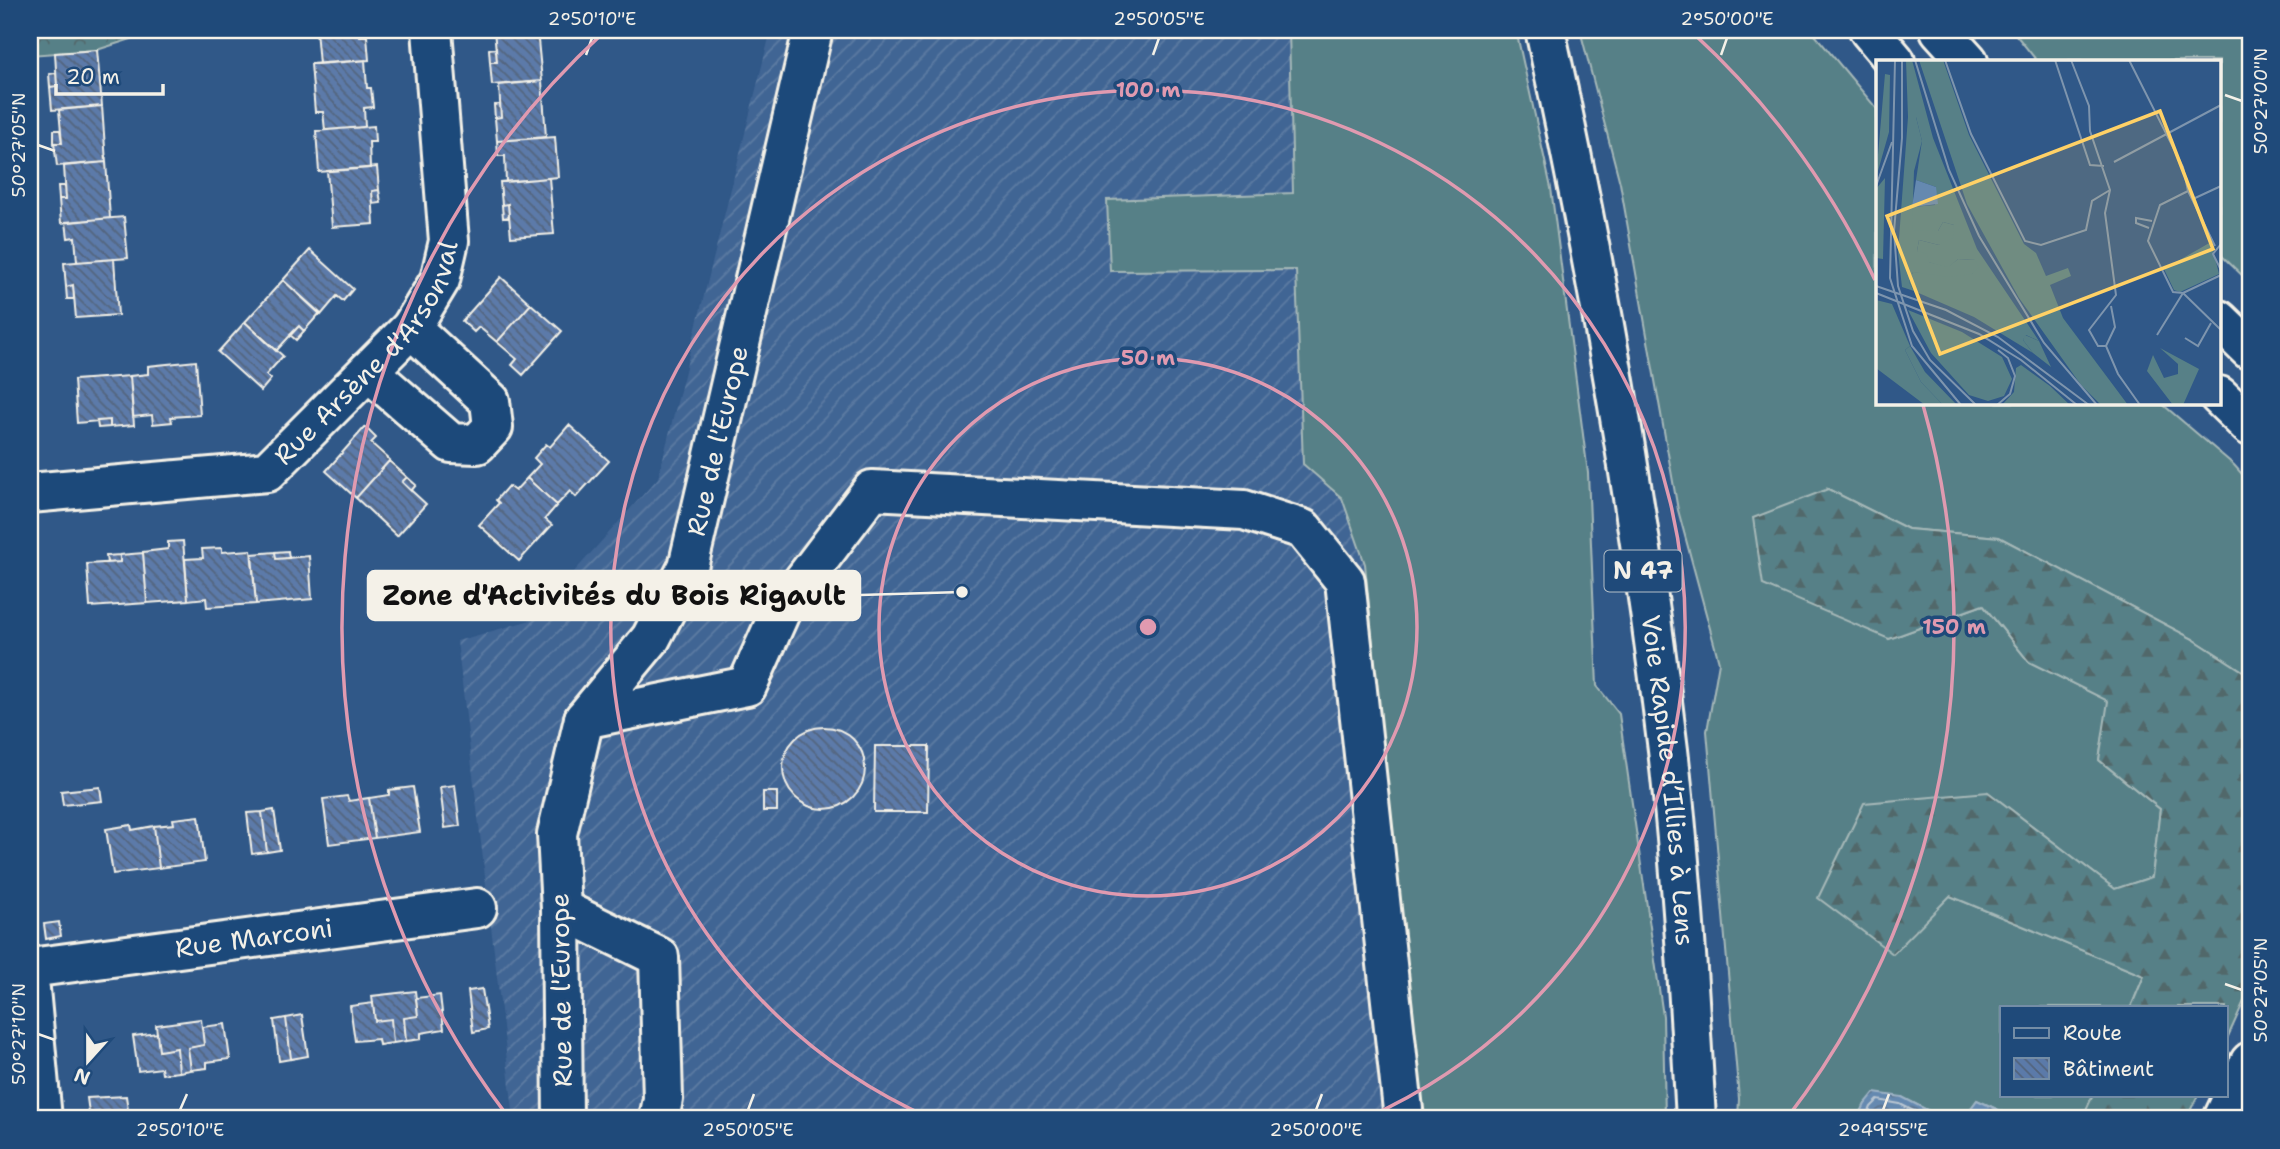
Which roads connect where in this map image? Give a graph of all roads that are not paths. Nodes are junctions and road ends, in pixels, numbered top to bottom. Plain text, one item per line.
1 (432, 30) edge
2 (813, 30) edge
3 (1545, 30) edge
4 (1868, 30) edge
5 (1940, 30) edge
6 (1894, 60) edge
7 (1967, 60) edge
8 (2220, 321) edge
9 (411, 328) junction
10 (2250, 350) edge
11 (368, 371) junction
12 (2220, 397) edge
13 (2250, 426) edge
14 (30, 493) edge
15 (584, 719) junction
16 (477, 908) dead end
17 (561, 909) junction
18 (30, 968) edge
19 (30, 989) edge
20 (2250, 1062) edge
21 (41, 1119) edge
22 (563, 1119) edge
23 (659, 1119) edge
24 (1404, 1119) edge
25 (1696, 1119) edge
26 (2223, 1119) edge

1 - 9 main road, Rue Arsène d'Arsonval
2 - 15 main road, Rue de l'Europe
3 - 25 main road, Voie Rapide d’Illies à Lens / N 47
4 - 6 main road
5 - 7 main road
8 - 10 main road
9 - 11 main road, Rue Arsène d'Arsonval
9 - 11 main road
11 - 14 main road, Rue Arsène d'Arsonval
12 - 13 main road
15 - 17 main road, Rue de l'Europe
15 - 24 main road
16 - 18 main road, Rue Marconi
17 - 22 main road, Rue de l'Europe
17 - 23 main road
19 - 21 main road
20 - 26 main road

